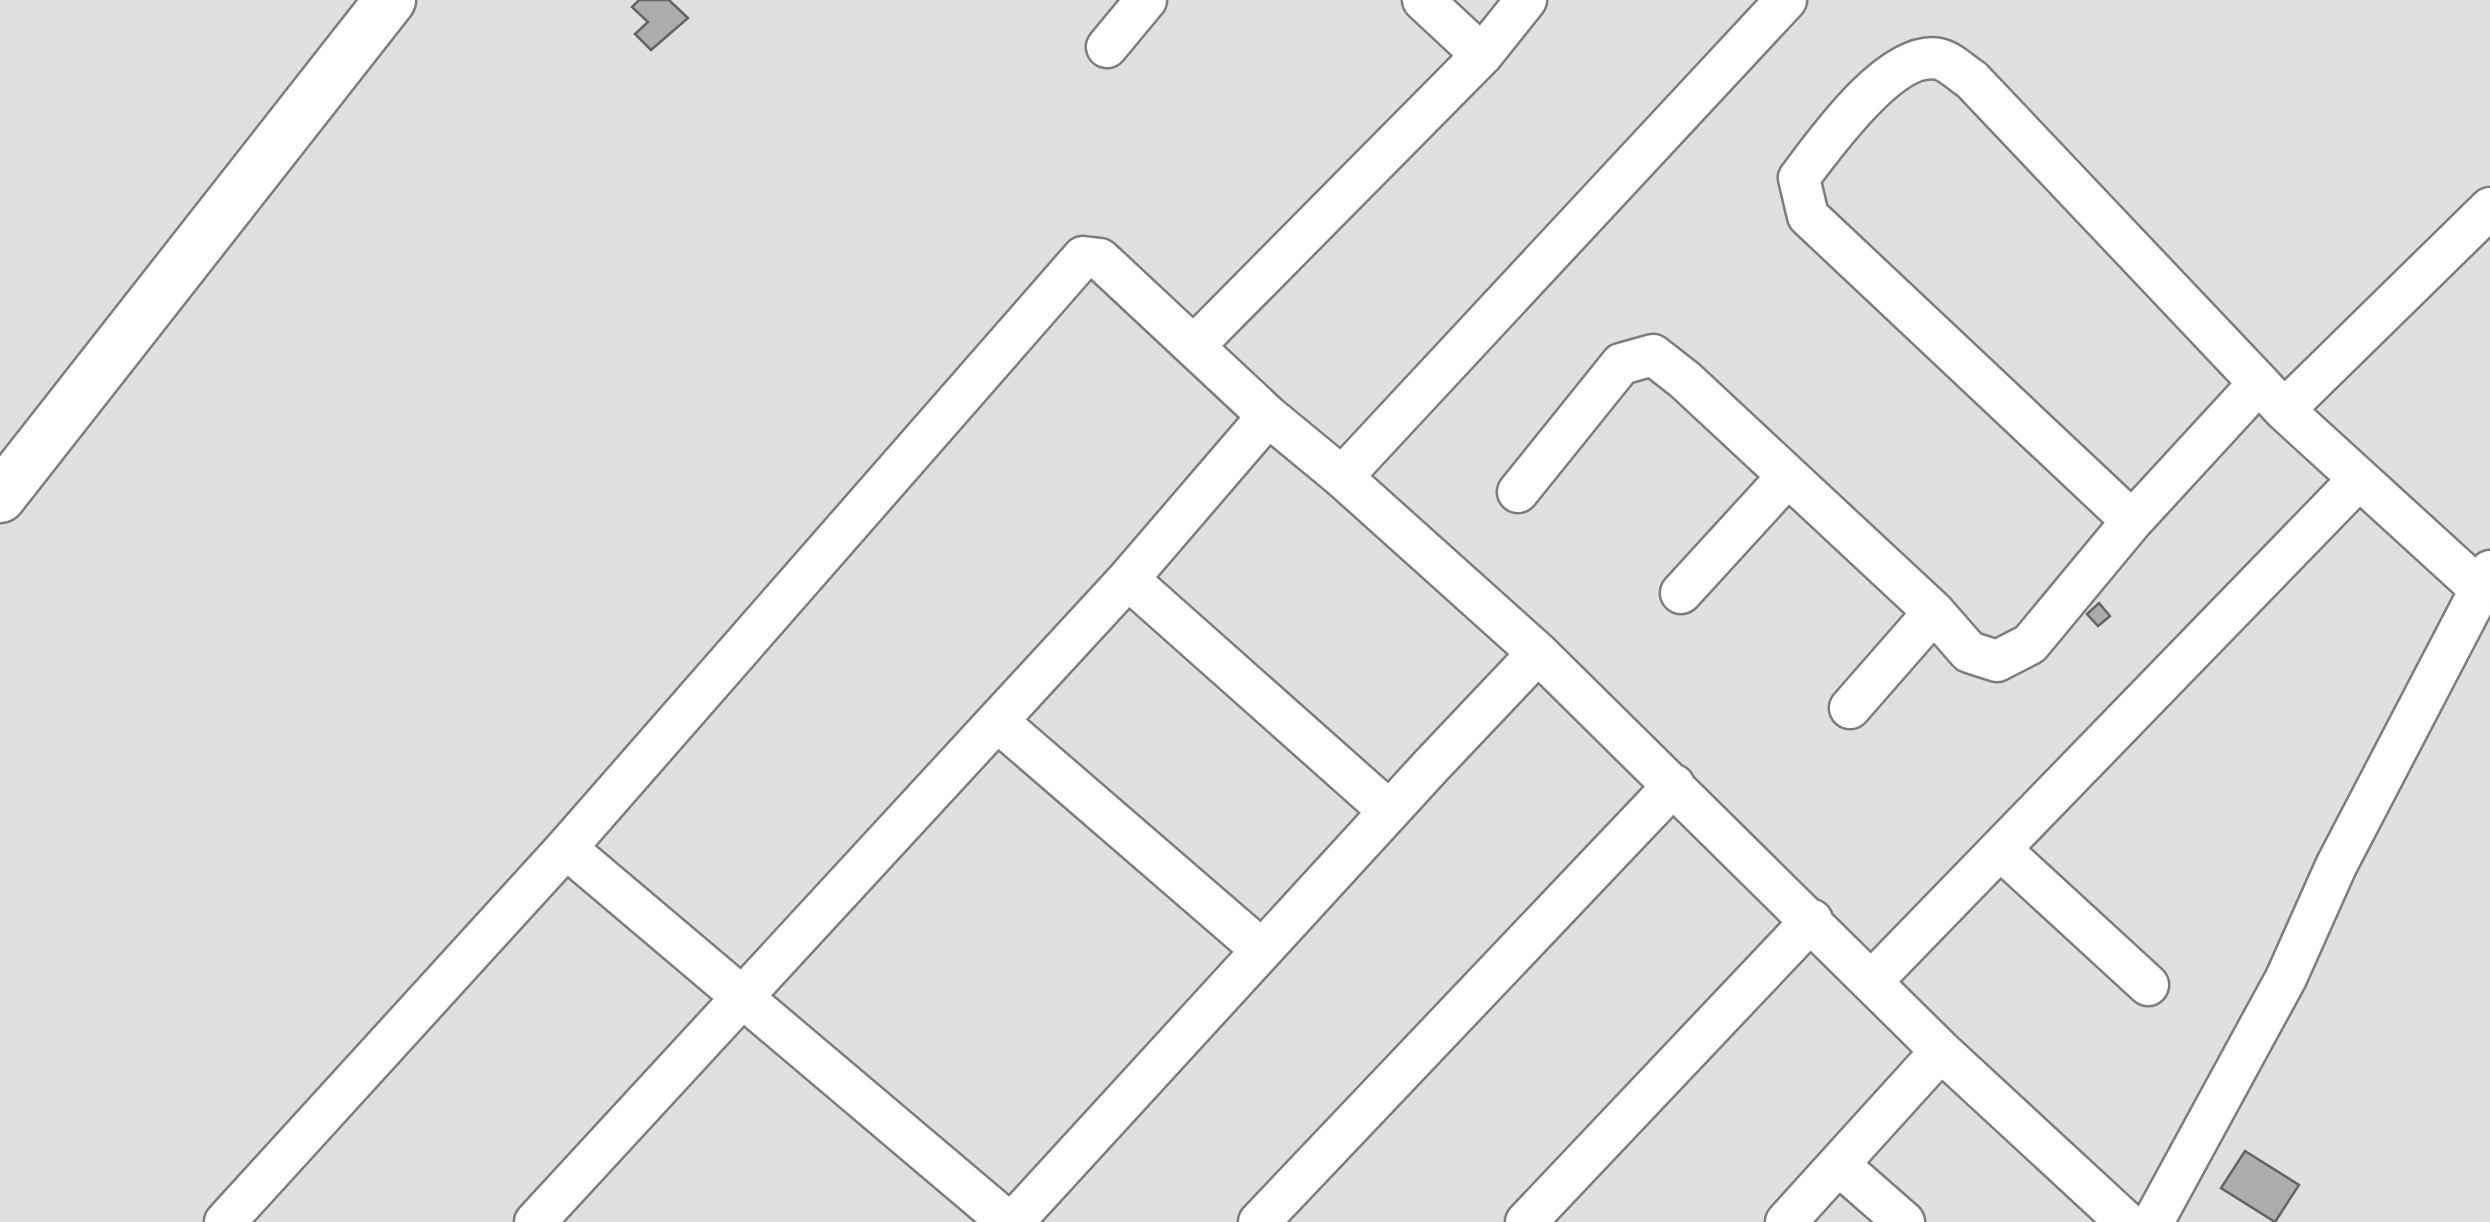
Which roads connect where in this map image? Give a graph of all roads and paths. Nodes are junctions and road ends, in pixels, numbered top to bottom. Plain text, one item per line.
1 (390, 0) edge
2 (1146, 0) edge
3 (1423, 0) edge
4 (1526, 0) edge
5 (1786, 0) edge
6 (1106, 48) dead end
7 (1482, 55) junction
8 (2490, 208) edge
9 (1194, 346) junction
10 (2271, 397) junction
11 (1268, 416) junction
12 (1342, 476) junction
13 (1788, 476) junction
14 (2359, 480) junction
15 (1518, 492) dead end
16 (0, 497) edge
17 (2132, 522) junction
18 (1128, 579) junction
19 (2485, 580) edge
20 (1681, 593) dead end
21 (1934, 612) junction
22 (1538, 653) junction
23 (1850, 708) dead end
24 (997, 722) junction
25 (1674, 785) junction
26 (1389, 811) junction
27 (566, 848) junction
28 (2000, 849) junction
29 (1812, 920) junction
30 (1262, 950) junction
31 (1872, 981) junction
32 (2148, 985) dead end
33 (742, 1000) junction
34 (1941, 1051) junction
35 (1839, 1165) junction
36 (225, 1222) edge
37 (536, 1222) edge
38 (1011, 1222) edge
39 (1259, 1222) edge
40 (1526, 1222) edge
41 (1786, 1222) edge
42 (1904, 1222) edge
43 (2126, 1222) edge
44 (2153, 1222) edge

1 - 16 street
2 - 6 street
3 - 7 street
4 - 7 street
5 - 12 street
7 - 9 street
8 - 10 street
9 - 11 street
9 - 27 street
10 - 14 street
10 - 17 street
10 - 17 street
11 - 12 street
11 - 18 street
12 - 22 street
13 - 15 street
13 - 20 street
13 - 21 street
14 - 19 street
14 - 28 street
17 - 21 street
18 - 24 street
18 - 26 street
19 - 44 street
21 - 23 street
22 - 25 street
22 - 26 street
24 - 30 street
24 - 33 street
25 - 29 street
25 - 39 street
26 - 30 street
27 - 33 street
27 - 36 street
28 - 31 street
28 - 32 street
29 - 31 street
29 - 40 street
30 - 38 street
31 - 34 street
33 - 37 street
33 - 38 street
34 - 35 street
34 - 43 street
35 - 41 street
35 - 42 street

